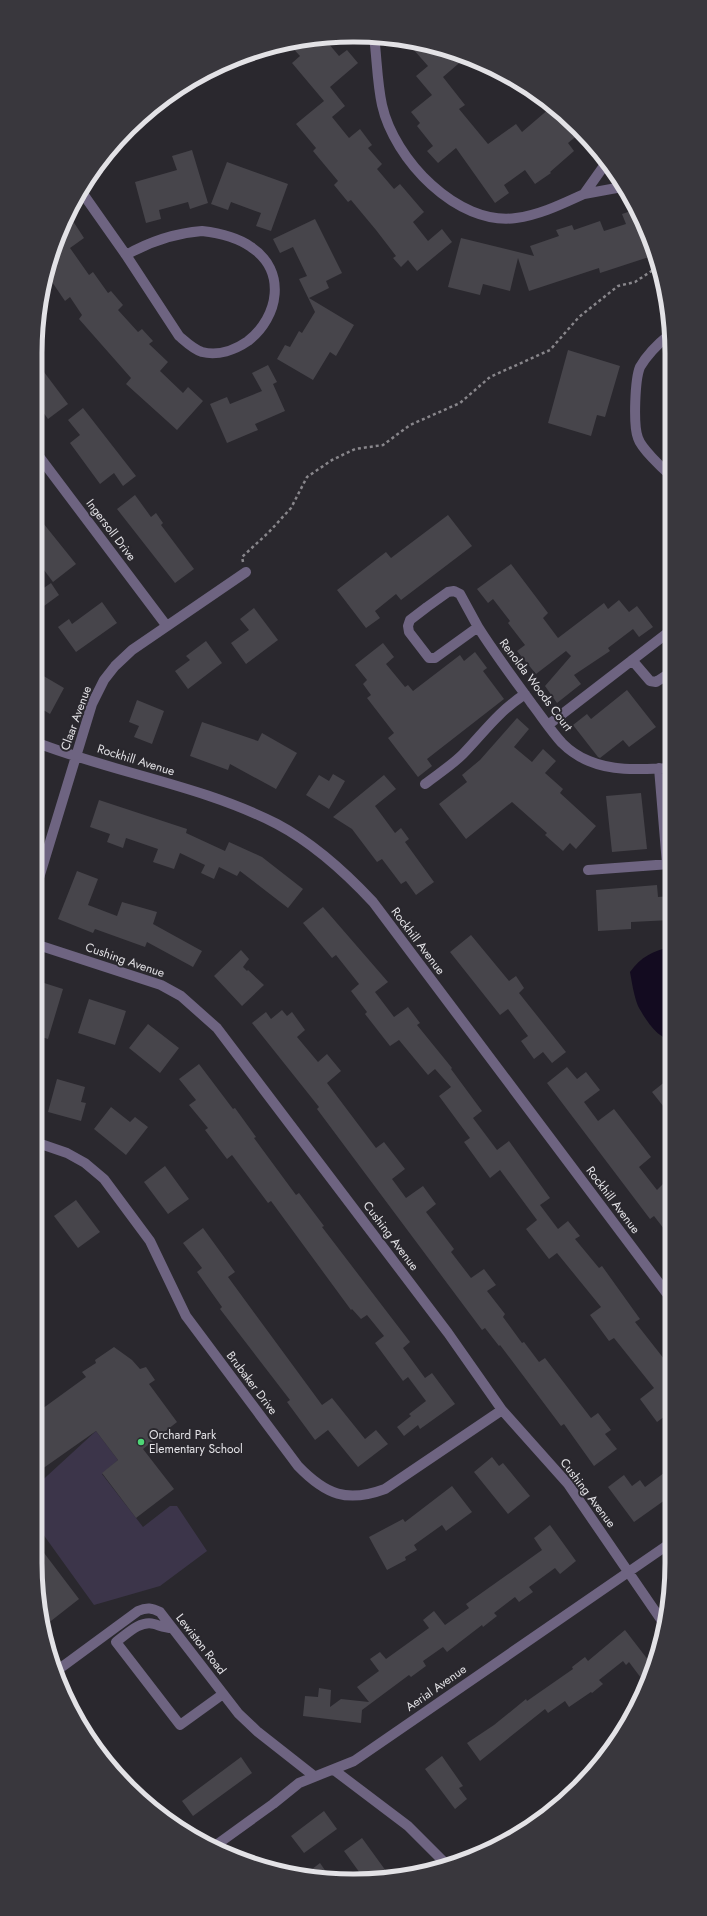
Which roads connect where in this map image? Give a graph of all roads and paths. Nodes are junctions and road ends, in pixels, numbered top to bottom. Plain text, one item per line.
1 (375, 43) edge
2 (604, 167) edge
3 (617, 188) edge
4 (584, 194) junction
5 (85, 196) edge
6 (126, 255) junction
7 (653, 270) edge
8 (664, 339) edge
9 (42, 460) edge
10 (665, 470) edge
11 (246, 572) joint
12 (166, 625) junction
13 (478, 627) junction
14 (665, 635) edge
15 (632, 660) junction
16 (665, 676) edge
17 (525, 694) junction
18 (548, 725) junction
19 (42, 744) edge
20 (76, 756) junction
21 (659, 768) junction
22 (665, 768) edge
23 (425, 784) dead end
24 (665, 826) edge
25 (665, 864) edge
26 (42, 868) edge
27 (588, 870) dead end
28 (42, 946) edge
29 (42, 1144) edge
30 (665, 1291) edge
31 (502, 1410) junction
32 (665, 1547) edge
33 (628, 1572) junction
34 (660, 1618) edge
35 (172, 1628) junction
36 (61, 1668) edge
37 (223, 1694) junction
38 (334, 1770) junction
39 (314, 1776) junction
40 (219, 1843) edge
41 (442, 1860) edge

1 - 4 street
2 - 4 street
3 - 4 street
5 - 6 street
6 - 6 street
7 - 11 path
8 - 10 street
9 - 12 street, Ingersoll Drive
11 - 12 street, Claar Avenue
12 - 20 street, Claar Avenue
13 - 13 street, Renolda Woods Court
13 - 17 street, Renolda Woods Court
14 - 15 street
15 - 16 street
15 - 18 street
17 - 18 street, Renolda Woods Court
17 - 23 street
18 - 21 street, Renolda Woods Court
19 - 20 street, Rockhill Avenue
20 - 26 street, Claar Avenue
20 - 30 street, Rockhill Avenue
21 - 22 street, Renolda Woods Court
21 - 24 street
25 - 27 street
28 - 31 street, Cushing Avenue
29 - 31 street, Brubaker Drive
31 - 33 street, Cushing Avenue
32 - 33 street, Aerial Avenue
33 - 34 street, Cushing Avenue
33 - 38 street, Aerial Avenue
35 - 36 street, Lewiston Road
35 - 37 street, Lewiston Road
35 - 37 street
37 - 39 street, Lewiston Road
38 - 39 street, Aerial Avenue
38 - 41 street
39 - 40 street, Aerial Avenue

